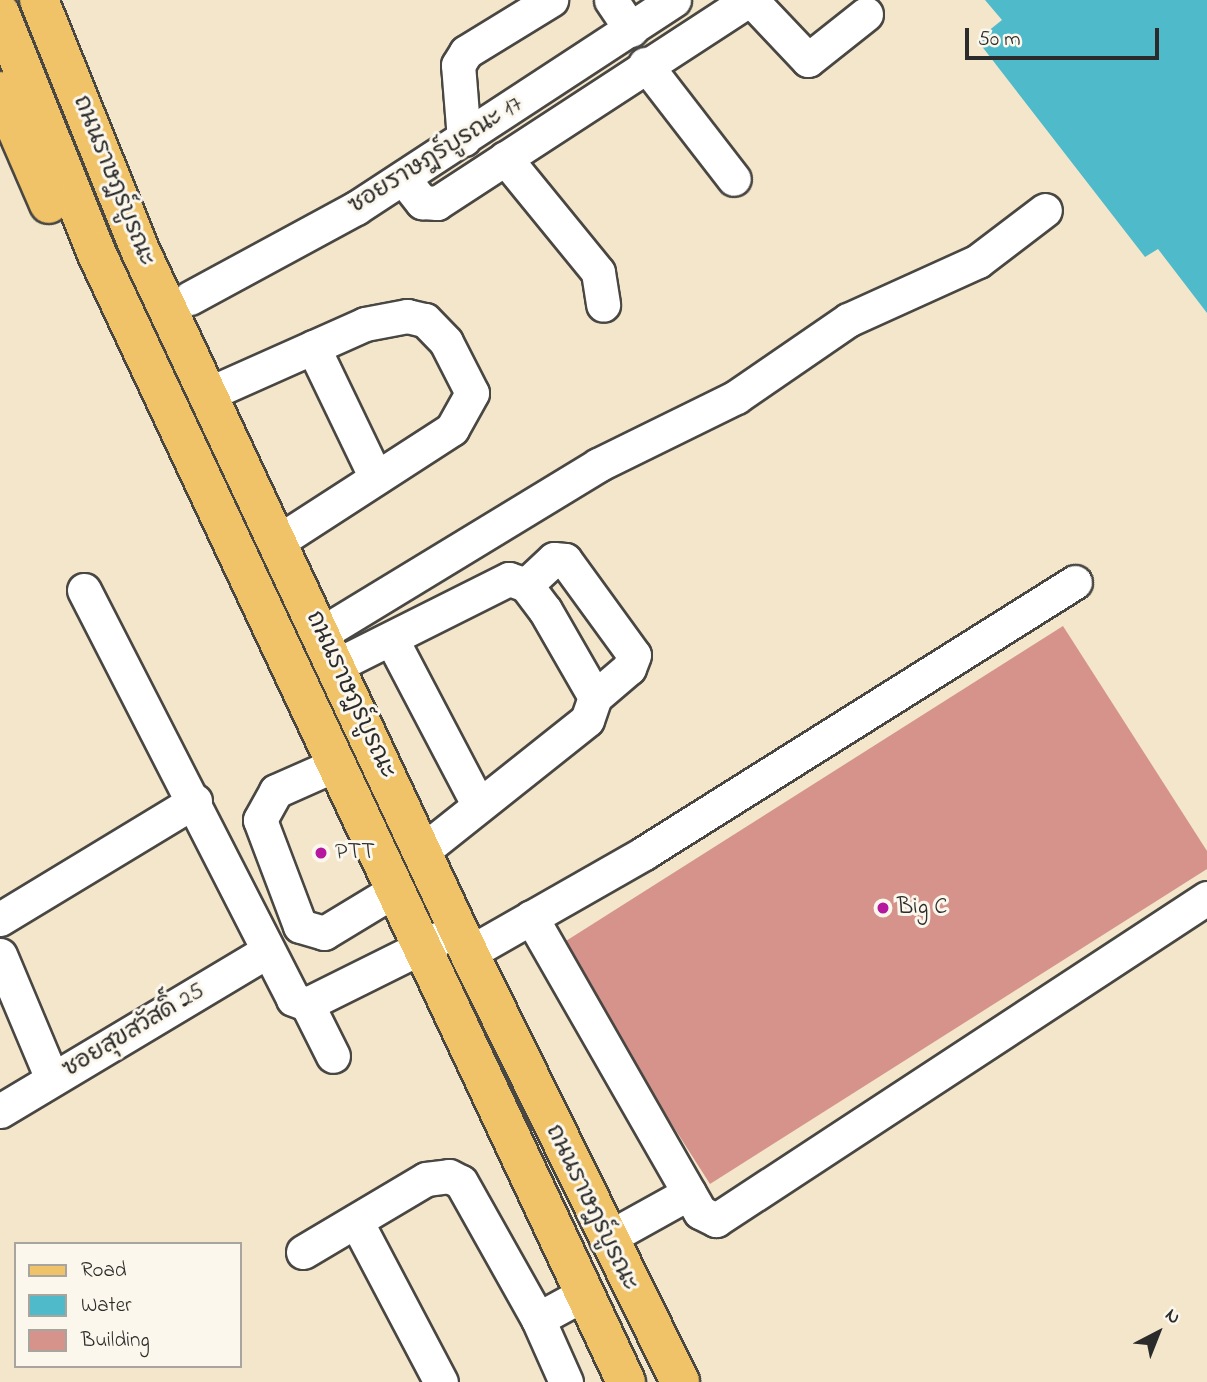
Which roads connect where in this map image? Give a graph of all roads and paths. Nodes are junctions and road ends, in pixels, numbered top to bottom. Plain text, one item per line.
1 (39, 0) edge
2 (62, 0) edge
3 (551, 0) edge
4 (611, 0) edge
5 (674, 0) edge
6 (0, 13) edge
7 (866, 14) dead end
8 (631, 30) junction
9 (645, 64) junction
10 (0, 91) edge
11 (464, 139) junction
12 (505, 158) junction
13 (403, 178) junction
14 (734, 179) dead end
15 (1045, 209) dead end
16 (190, 298) junction
17 (603, 305) dead end
18 (313, 347) junction
19 (205, 387) junction
20 (376, 478) junction
21 (205, 483) junction
22 (279, 541) junction
23 (1075, 582) dead end
24 (526, 584) junction
25 (84, 590) dead end
26 (393, 642) junction
27 (329, 649) junction
28 (595, 697) junction
29 (337, 764) junction
30 (195, 802) junction
31 (477, 802) junction
32 (421, 852) junction
33 (395, 890) junction
34 (1207, 898) edge
35 (531, 917) junction
36 (0, 919) edge
37 (463, 941) junction
38 (422, 947) junction
39 (267, 951) junction
40 (0, 955) edge
41 (307, 1004) junction
42 (333, 1056) dead end
43 (52, 1079) junction
44 (0, 1111) edge
45 (689, 1193) junction
46 (356, 1221) junction
47 (606, 1240) junction
48 (303, 1252) dead end
49 (582, 1294) junction
50 (538, 1319) junction
51 (441, 1382) edge
52 (566, 1382) edge
53 (626, 1382) edge
54 (680, 1382) edge

1 - 19 main road, ถนนราษฎร์บูรณะ
2 - 16 main road
3 - 11 street
4 - 8 street
5 - 8 street, ซอยราษฎร์บูรณะ 17
6 - 21 main road, ถนนราษฎร์บูรณะ
7 - 9 street
8 - 11 street, ซอยราษฎร์บูรณะ 17
9 - 12 street
9 - 14 street
10 - 21 main road
11 - 13 street, ซอยราษฎร์บูรณะ 17
12 - 13 street
12 - 17 street
13 - 16 street, ซอยราษฎร์บูรณะ 17
15 - 27 street
16 - 19 main road
18 - 19 street
18 - 20 street
18 - 20 street
19 - 22 main road, ถนนราษฎร์บูรณะ
20 - 22 street
21 - 29 main road, ถนนราษฎร์บูรณะ
22 - 27 main road, ถนนราษฎร์บูรณะ
23 - 35 street
24 - 26 street
24 - 28 street
24 - 28 street
25 - 30 street
26 - 27 street
26 - 31 street
27 - 32 main road, ถนนราษฎร์บูรณะ
28 - 31 street
29 - 33 main road, ถนนราษฎร์บูรณะ
29 - 33 street
30 - 36 street
30 - 39 street
31 - 32 street
32 - 37 main road, ถนนราษฎร์บูรณะ
33 - 38 main road, ถนนราษฎร์บูรณะ
34 - 45 street
35 - 37 street
35 - 45 street
37 - 38 street
37 - 47 main road, ถนนราษฎร์บูรณะ
38 - 41 street
38 - 49 main road, ถนนราษฎร์บูรณะ
39 - 41 street
39 - 43 street, ซอยสุขสวัสดิ์ 25
40 - 43 street
41 - 42 street
43 - 44 street, ซอยสุขสวัสดิ์ 25
45 - 47 street
46 - 48 street
46 - 50 street
46 - 51 street
47 - 54 main road, ถนนราษฎร์บูรณะ
49 - 50 street
49 - 53 main road, ถนนราษฎร์บูรณะ
50 - 52 street

